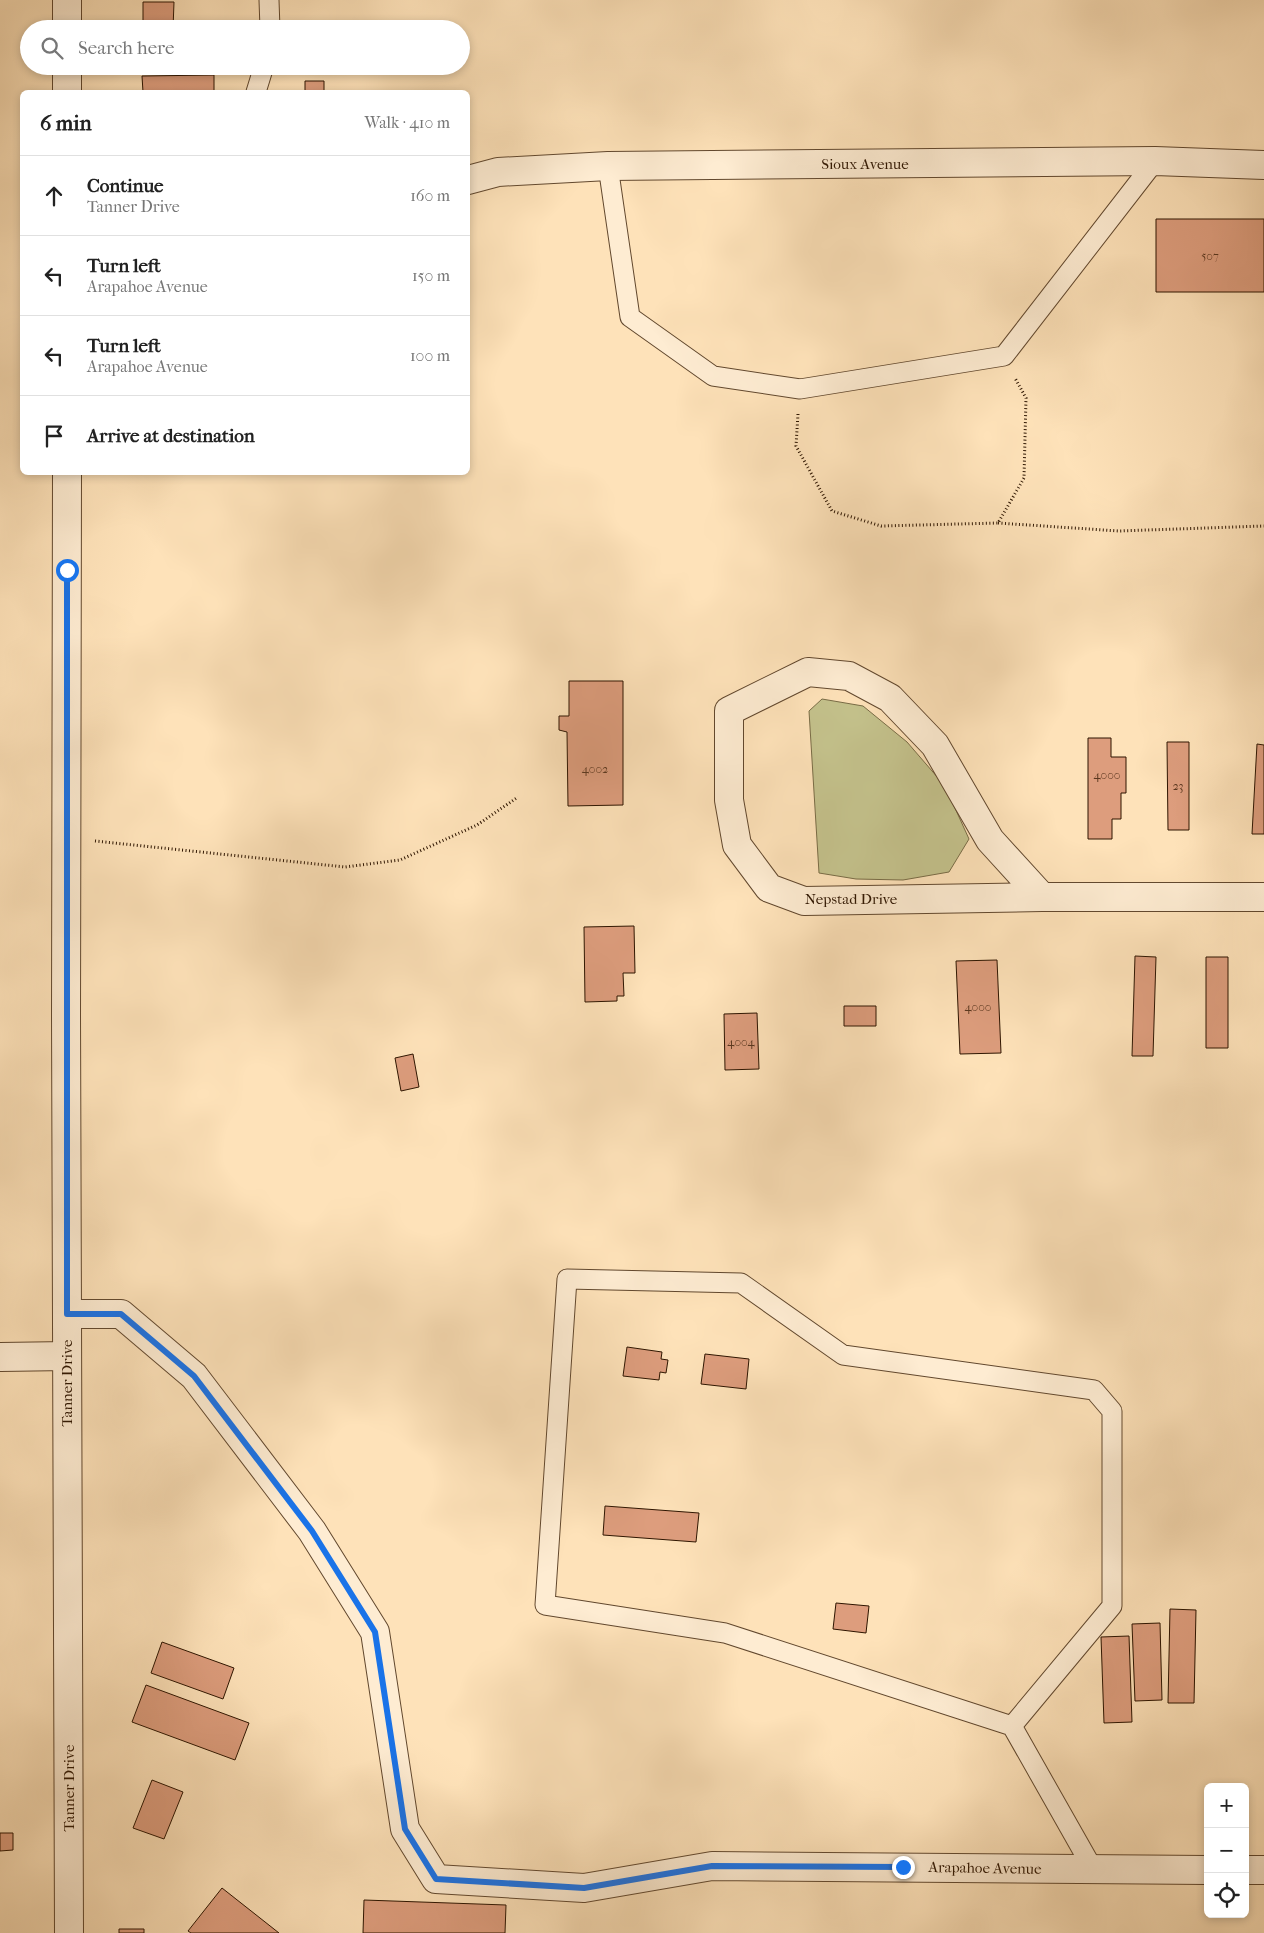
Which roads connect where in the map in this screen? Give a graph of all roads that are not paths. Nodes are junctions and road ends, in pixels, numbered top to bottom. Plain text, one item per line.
1 (67, 0) edge
2 (269, 0) edge
3 (67, 20) edge
4 (270, 20) edge
5 (67, 75) edge
6 (261, 75) edge
7 (67, 90) edge
8 (257, 90) edge
9 (1154, 161) junction
10 (1264, 165) edge
11 (608, 166) junction
12 (470, 179) edge
13 (67, 475) edge
14 (1042, 897) junction
15 (1264, 897) edge
16 (67, 1314) junction
17 (67, 1356) junction
18 (0, 1357) edge
19 (1012, 1726) junction
20 (1093, 1869) junction
21 (1204, 1870) edge
22 (1249, 1870) edge
23 (1264, 1870) edge
24 (69, 1933) edge

1 - 3 street
2 - 4 lane
5 - 7 street
6 - 8 lane
9 - 10 street, Sioux Avenue
9 - 11 street, Sioux Avenue
9 - 11 lane
11 - 12 street, Sioux Avenue
13 - 16 street, Tanner Drive
14 - 14 street, Nepstad Drive
14 - 15 street, Nepstad Drive
16 - 17 street, Tanner Drive
16 - 20 street, Arapahoe Avenue
17 - 18 street
17 - 24 street, Tanner Drive
19 - 19 lane
19 - 20 lane
20 - 21 street, Arapahoe Avenue
22 - 23 street

